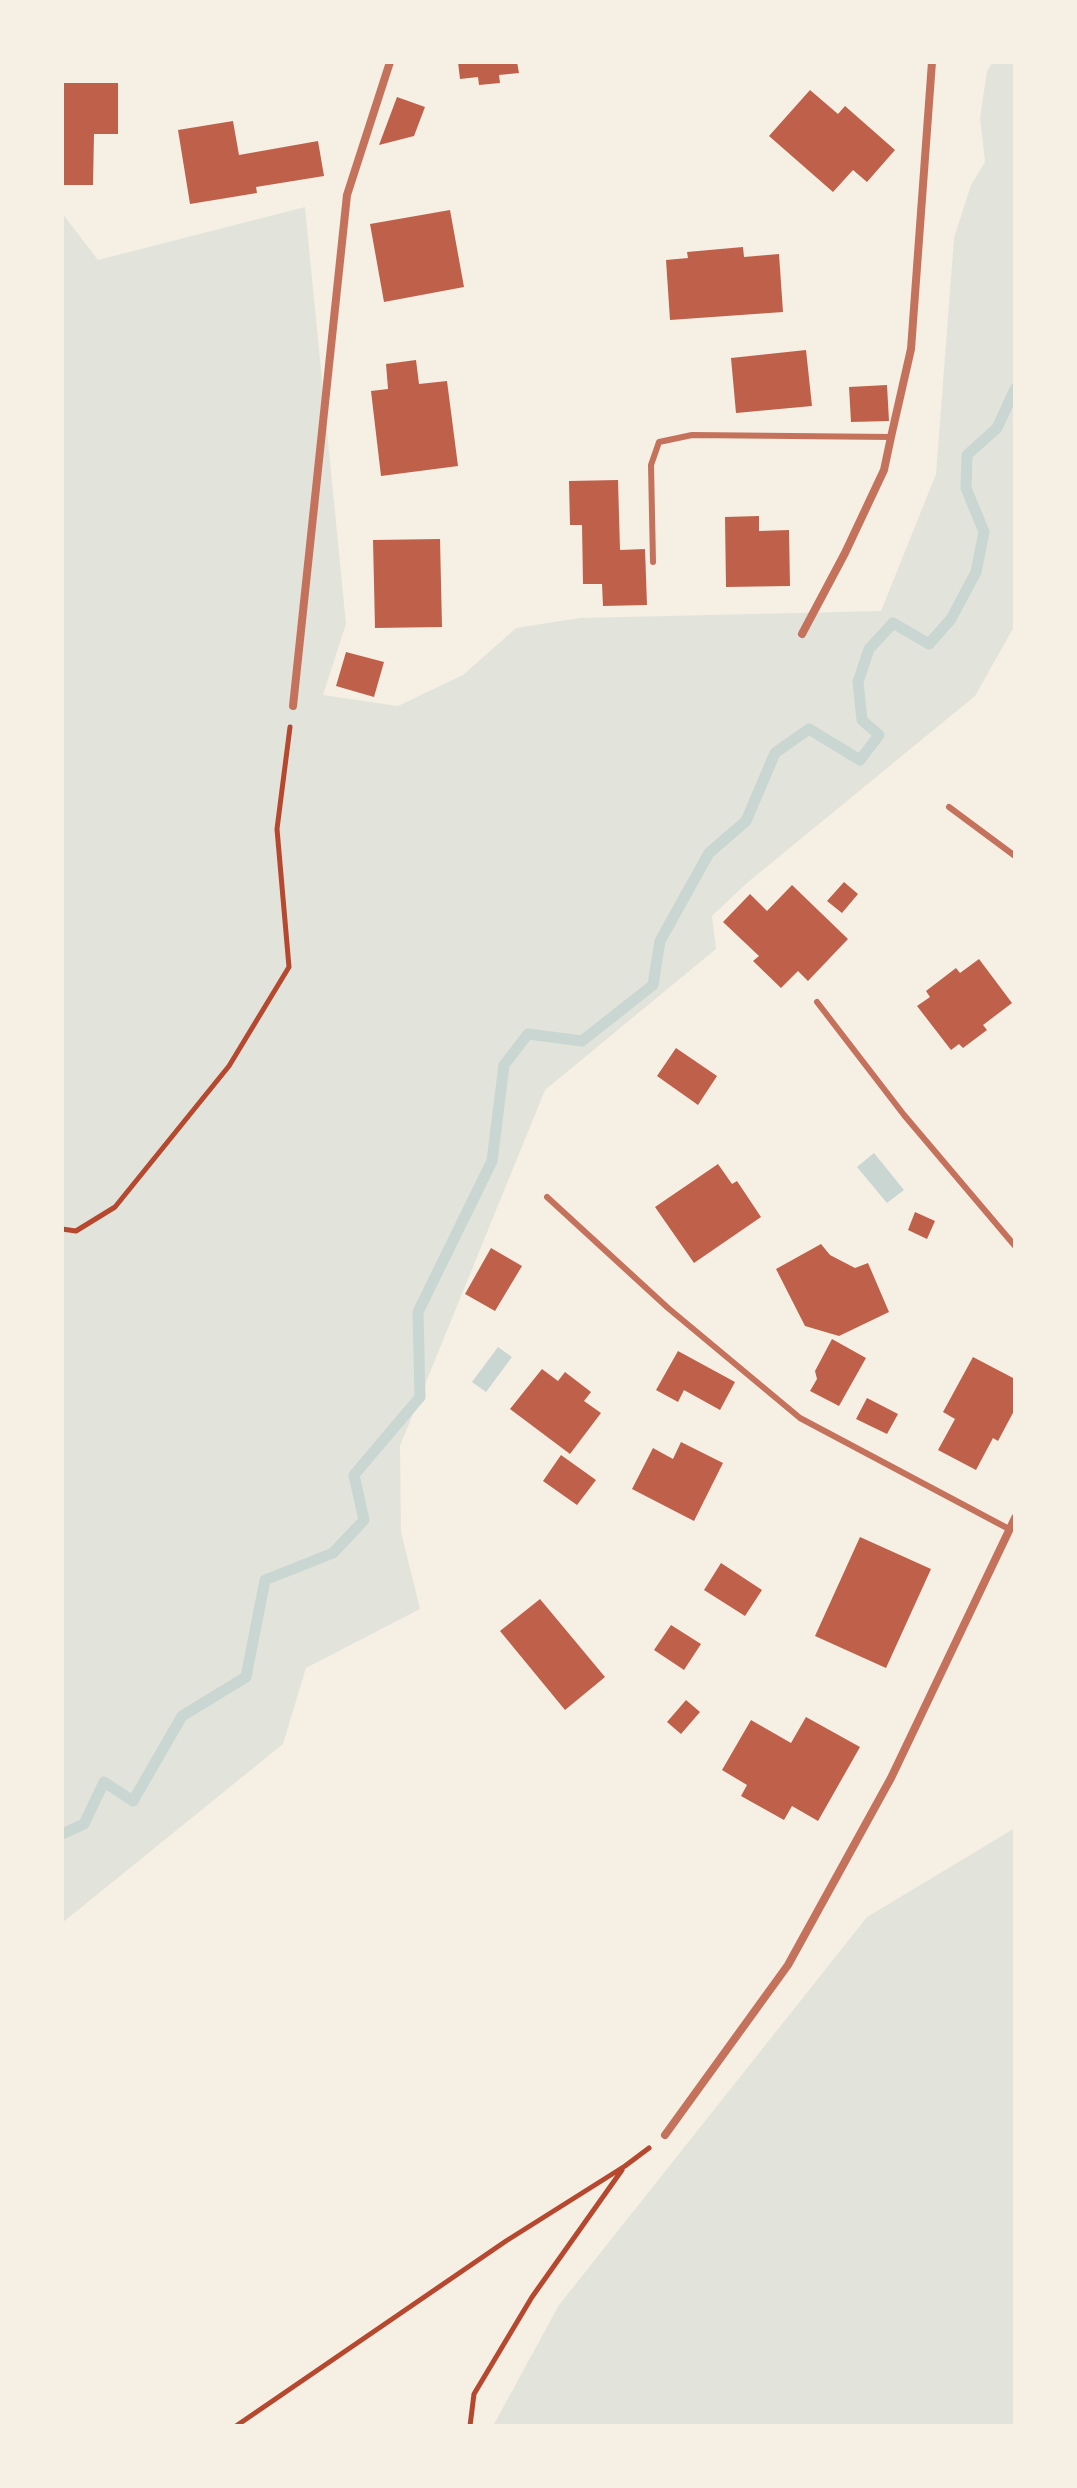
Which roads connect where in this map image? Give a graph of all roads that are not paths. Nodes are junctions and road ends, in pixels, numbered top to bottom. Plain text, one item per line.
1 (390, 62) edge
2 (932, 62) edge
3 (891, 437) junction
4 (653, 562) dead end
5 (802, 634) dead end
6 (293, 706) road end
7 (949, 807) dead end
8 (1015, 856) edge
9 (817, 1002) dead end
10 (547, 1197) dead end
11 (1015, 1246) edge
12 (1015, 1518) edge
13 (1009, 1529) junction
14 (665, 2135) road end

1 - 6 street
2 - 3 street
3 - 4 lane
3 - 5 street
7 - 8 lane
9 - 11 lane
10 - 13 lane
12 - 13 street
13 - 14 street

